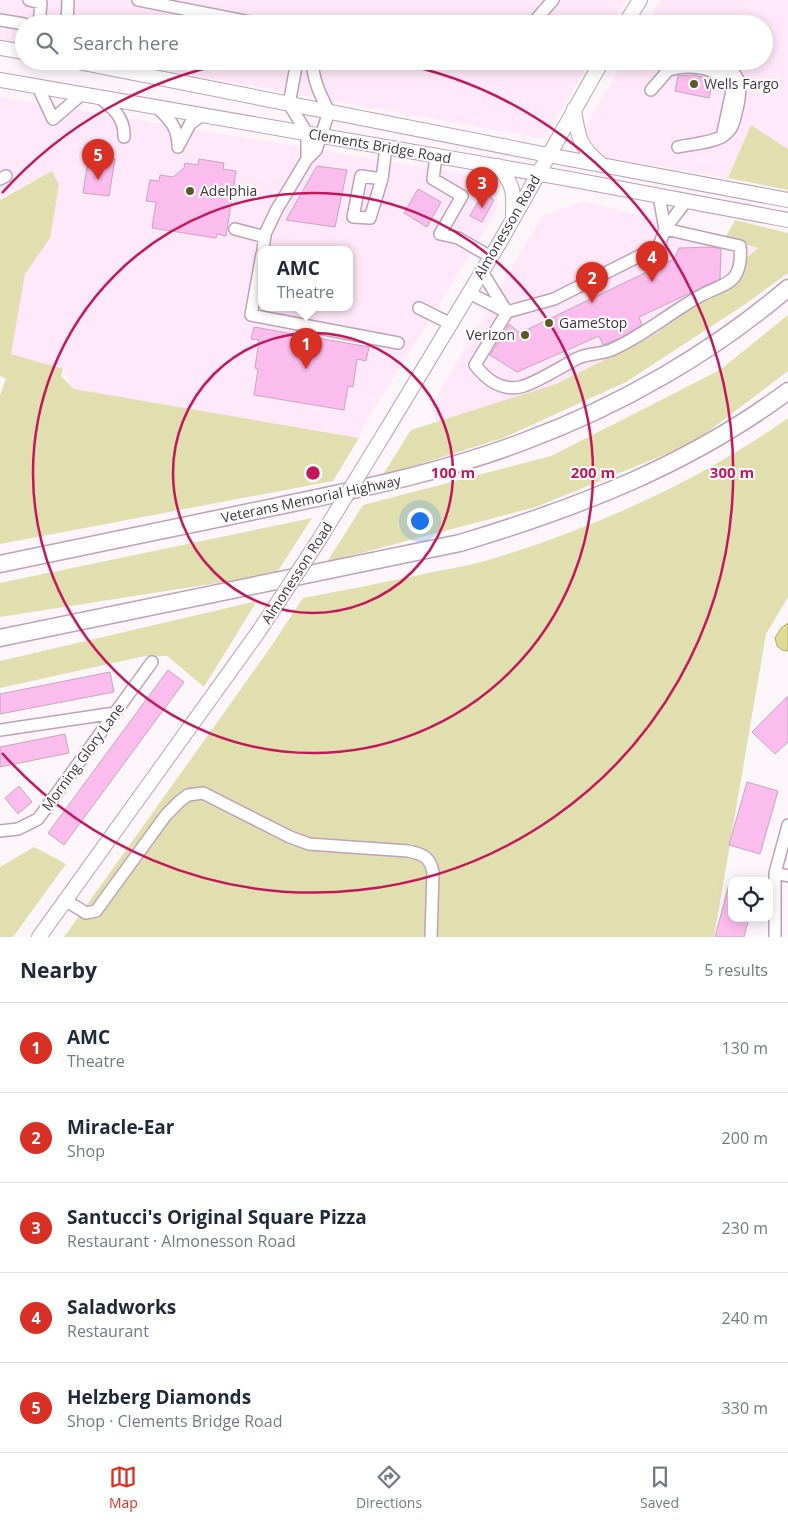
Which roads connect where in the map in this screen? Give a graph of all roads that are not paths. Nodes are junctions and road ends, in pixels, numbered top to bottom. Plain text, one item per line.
1 (29, 0) edge
2 (68, 0) edge
3 (138, 0) edge
4 (553, 0) edge
5 (640, 0) edge
6 (175, 3) edge
7 (40, 15) edge
8 (66, 15) edge
9 (224, 15) edge
10 (540, 15) edge
11 (631, 15) edge
12 (0, 20) edge
13 (15, 22) edge
14 (0, 48) edge
15 (15, 50) edge
16 (15, 52) edge
17 (0, 53) edge
18 (125, 70) edge
19 (295, 70) edge
20 (312, 70) edge
21 (597, 70) edge
22 (674, 70) edge
23 (687, 70) edge
24 (722, 70) edge
25 (730, 70) edge
26 (666, 71) joint
27 (0, 80) edge
28 (38, 87) junction
29 (651, 90) dead end
30 (82, 94) junction
31 (98, 97) junction
32 (289, 104) junction
33 (157, 107) junction
34 (574, 109) junction
35 (328, 112) junction
36 (202, 115) junction
37 (306, 133) junction
38 (321, 136) junction
39 (124, 137) dead end
40 (722, 137) junction
41 (386, 147) junction
42 (678, 147) dead end
43 (548, 155) junction
44 (436, 156) junction
45 (307, 160) junction
46 (498, 166) junction
47 (602, 166) junction
48 (538, 173) junction
49 (382, 179) dead end
50 (659, 196) junction
51 (788, 200) edge
52 (686, 201) junction
53 (512, 219) junction
54 (788, 220) edge
55 (235, 229) dead end
56 (665, 229) junction
57 (265, 237) junction
58 (264, 246) edge
59 (491, 257) junction
60 (482, 272) junction
61 (258, 278) edge
62 (788, 288) edge
63 (469, 293) junction
64 (419, 308) dead end
65 (507, 312) junction
66 (450, 324) junction
67 (398, 342) dead end
68 (788, 391) edge
69 (0, 564) edge
70 (0, 638) edge
71 (152, 662) dead end
72 (115, 713) junction
73 (0, 730) edge
74 (788, 825) edge
75 (0, 831) edge
76 (775, 874) junction
77 (788, 876) edge
78 (65, 900) junction
79 (39, 937) edge
80 (431, 937) edge
81 (775, 937) edge

1 - 7 street
2 - 8 street
3 - 6 street
4 - 10 street
5 - 11 main road
6 - 9 street
12 - 13 street
14 - 15 main road
16 - 17 main road
18 - 32 main road, Clements Bridge Road
19 - 32 street
20 - 35 street
21 - 34 main road, Almonesson Road
22 - 26 street
23 - 40 street
24 - 40 street
25 - 40 street
26 - 29 street
27 - 28 main road, Clements Bridge Road
28 - 30 main road, Clements Bridge Road
28 - 30 street
30 - 31 main road, Clements Bridge Road
31 - 33 main road, Clements Bridge Road
31 - 39 street
32 - 35 main road, Clements Bridge Road
32 - 37 street
33 - 36 main road, Clements Bridge Road
33 - 36 street
34 - 43 main road, Almonesson Road
34 - 47 main road
35 - 38 street
35 - 43 main road, Clements Bridge Road
36 - 37 main road, Clements Bridge Road
37 - 38 main road, Clements Bridge Road
37 - 45 street
38 - 41 main road, Clements Bridge Road
38 - 45 street
40 - 42 street
41 - 44 main road, Clements Bridge Road
41 - 49 street
43 - 47 main road, Clements Bridge Road
43 - 48 main road, Almonesson Road
44 - 46 main road, Clements Bridge Road
44 - 59 street
45 - 57 street
46 - 48 main road, Clements Bridge Road
46 - 53 main road
47 - 51 main road, Clements Bridge Road
48 - 50 main road, Clements Bridge Road
48 - 53 main road, Almonesson Road
50 - 52 main road, Clements Bridge Road
50 - 56 street
52 - 54 main road, Clements Bridge Road
52 - 56 street
53 - 59 main road, Almonesson Road
55 - 57 street
56 - 65 street
56 - 65 street
57 - 58 street
59 - 60 main road, Almonesson Road
60 - 63 main road, Almonesson Road
60 - 65 street
61 - 67 street
62 - 69 highway, Veterans Memorial Highway
63 - 65 street
63 - 66 main road, Almonesson Road
64 - 66 street
66 - 78 main road, Almonesson Road, bridge
68 - 70 highway
71 - 72 street, Morning Glory Lane
72 - 73 street
72 - 75 street, Morning Glory Lane
74 - 76 street
76 - 77 street
76 - 81 street
78 - 79 main road, Almonesson Road
78 - 80 street

